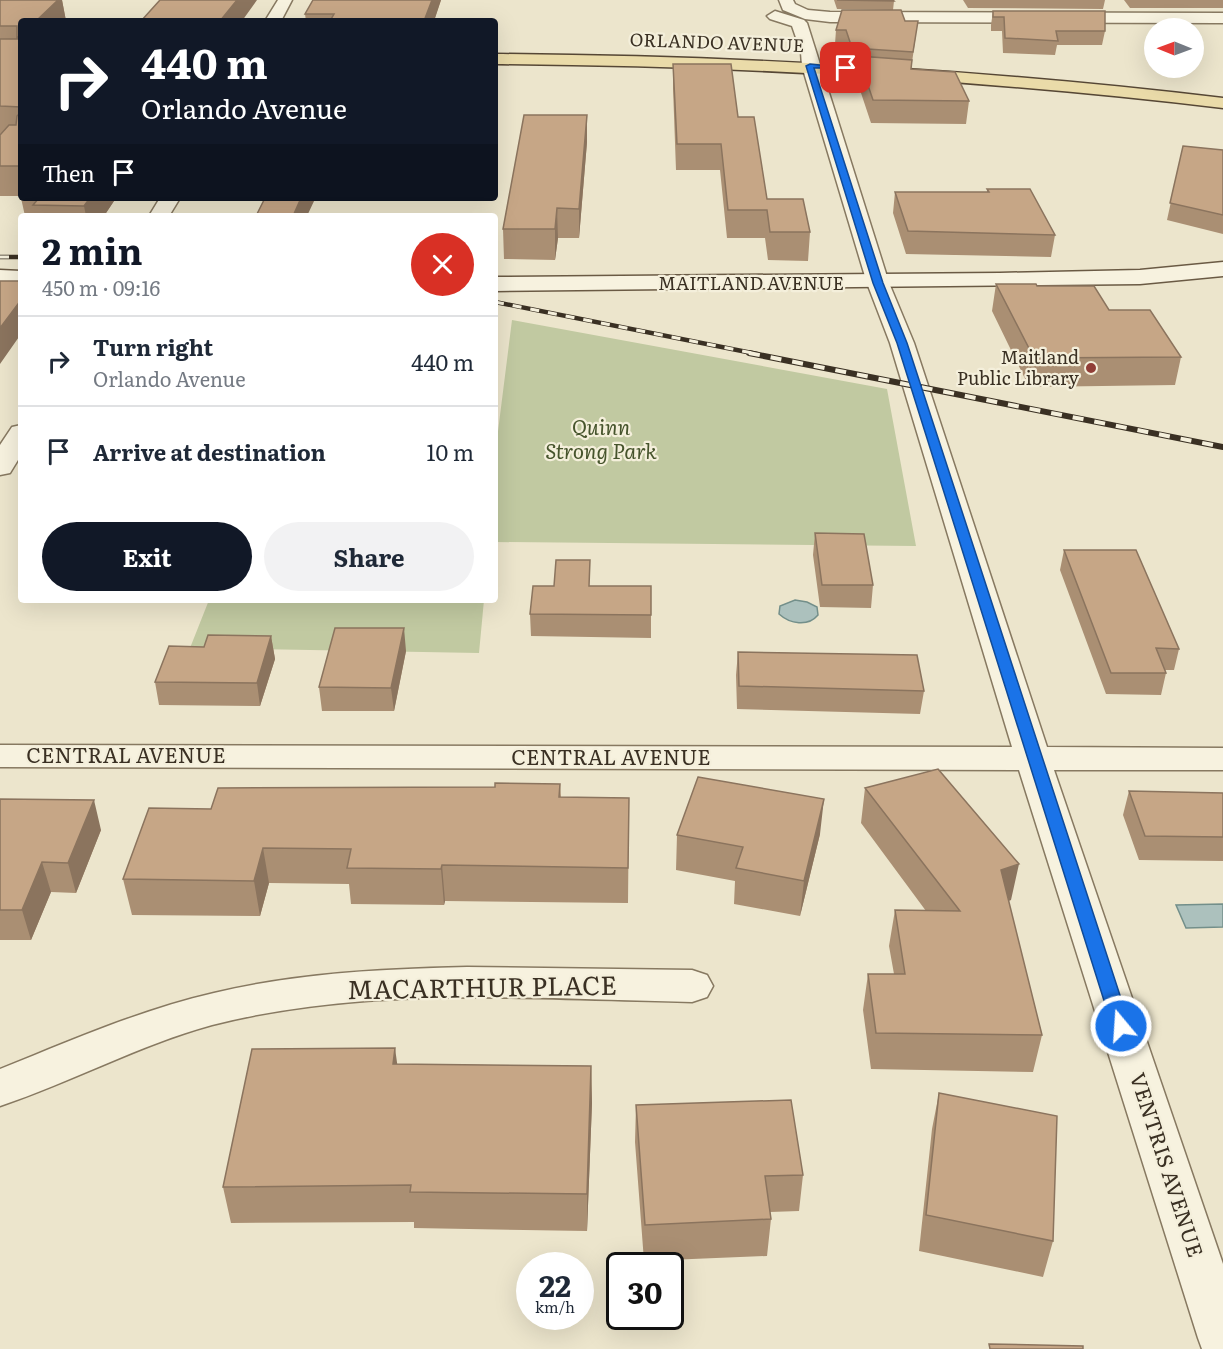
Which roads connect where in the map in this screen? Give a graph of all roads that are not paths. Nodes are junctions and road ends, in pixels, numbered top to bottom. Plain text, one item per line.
1 (285, 0) edge
2 (919, 0) edge
3 (783, 8) edge
4 (929, 17) junction
5 (275, 18) edge
6 (1223, 18) edge
7 (498, 45) edge
8 (498, 58) edge
9 (809, 59) junction
10 (1223, 88) edge
11 (1223, 103) edge
12 (1223, 269) edge
13 (0, 277) edge
14 (18, 278) edge
15 (878, 283) junction
16 (498, 284) edge
17 (18, 287) edge
18 (0, 288) edge
19 (18, 438) edge
20 (0, 467) edge
21 (0, 756) edge
22 (1033, 759) junction
23 (1223, 759) edge
24 (692, 986) dead end
25 (0, 1088) edge
26 (1223, 1338) edge

1 - 5 street
2 - 4 street
3 - 4 street
3 - 9 street, VENTRIS AVENUE
4 - 6 street
7 - 9 main road, ORLANDO AVENUE
8 - 9 main road, ORLANDO AVENUE
9 - 10 main road, ORLANDO AVENUE
9 - 11 main road, ORLANDO AVENUE
9 - 15 street, VENTRIS AVENUE
12 - 15 street, MAITLAND AVENUE
13 - 14 street
15 - 16 street, MAITLAND AVENUE
15 - 22 street, VENTRIS AVENUE
17 - 18 street
19 - 20 street
21 - 22 street, CENTRAL AVENUE
22 - 23 street, CENTRAL AVENUE
22 - 26 street, VENTRIS AVENUE
24 - 25 street, MACARTHUR PLACE

